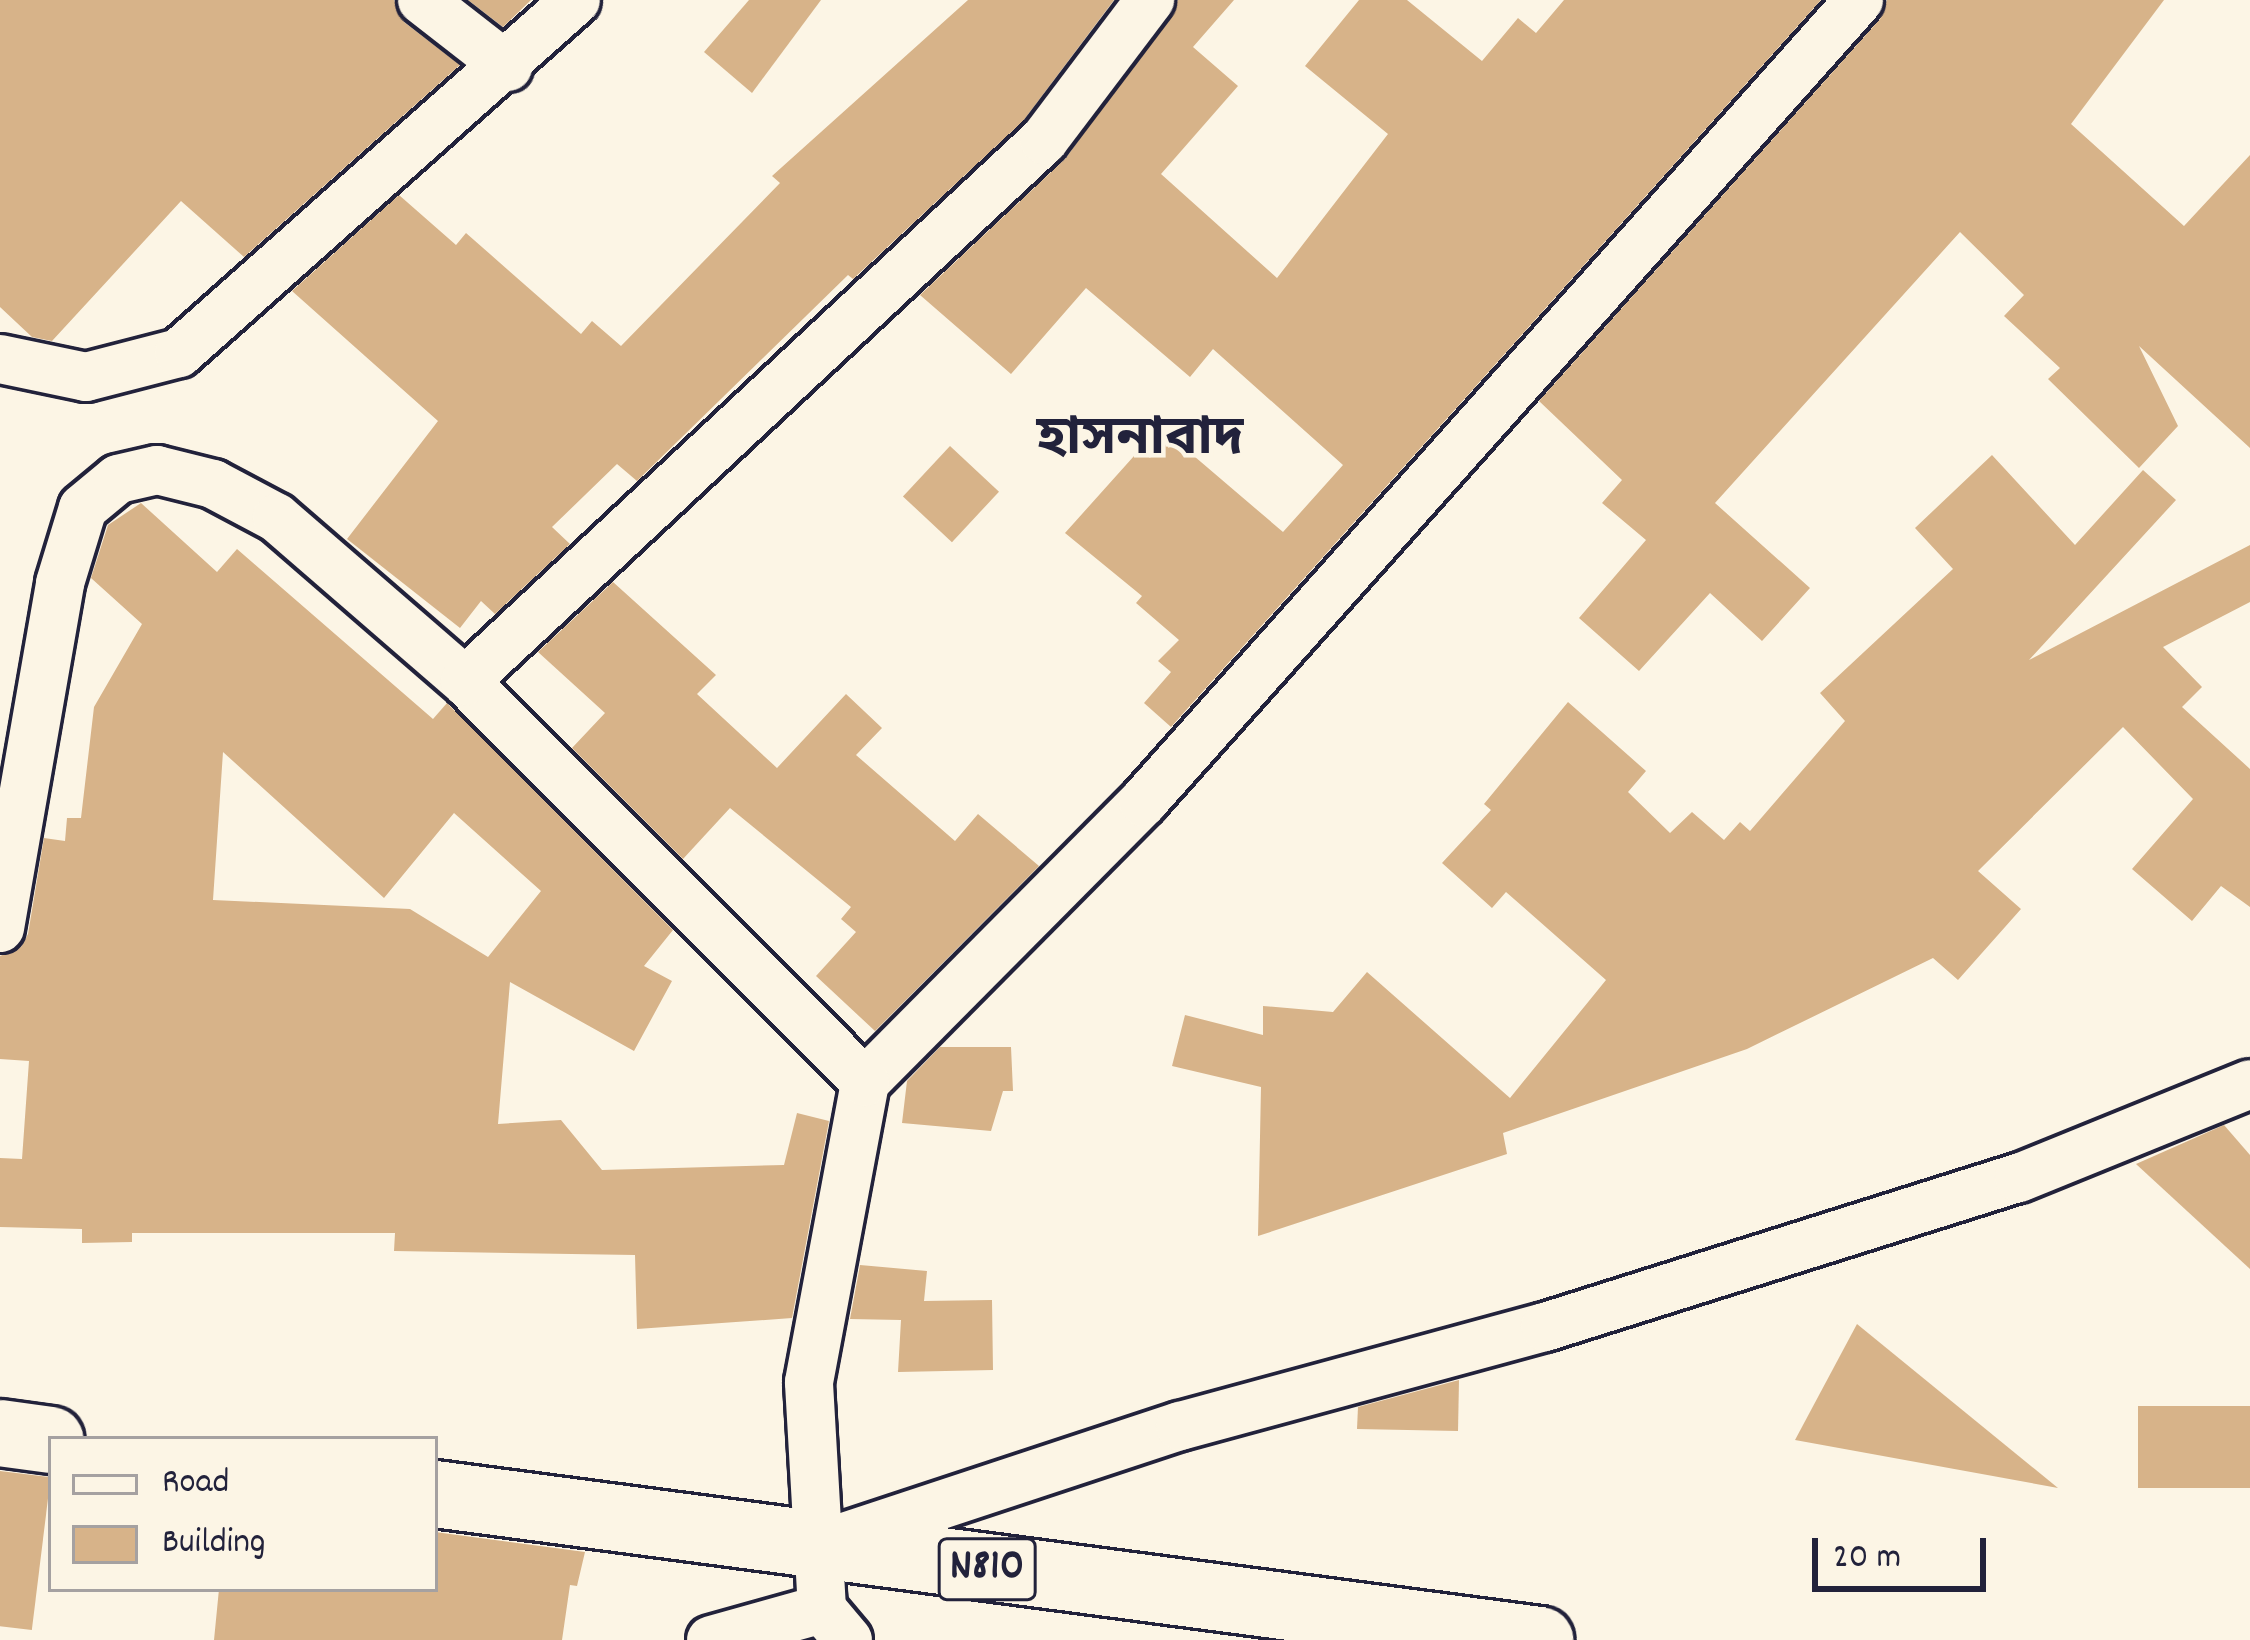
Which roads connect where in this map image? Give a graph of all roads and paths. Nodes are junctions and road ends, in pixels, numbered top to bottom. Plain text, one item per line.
1 (422, 0) edge
2 (576, 0) edge
3 (1150, 0) edge
4 (1859, 0) edge
5 (508, 67) junction
6 (0, 359) edge
7 (465, 681) junction
8 (0, 928) edge
9 (865, 1082) junction
10 (2250, 1084) edge
11 (0, 1433) edge
12 (48, 1440) edge
13 (438, 1495) edge
14 (828, 1599) edge
15 (711, 1640) edge
16 (1540, 1640) edge

1 - 5 street
2 - 5 street
3 - 7 street
4 - 9 street
5 - 6 street
7 - 8 street
7 - 9 street
9 - 14 street
10 - 14 street
11 - 12 highway
13 - 14 highway, N810
14 - 15 street
14 - 16 highway, N810

